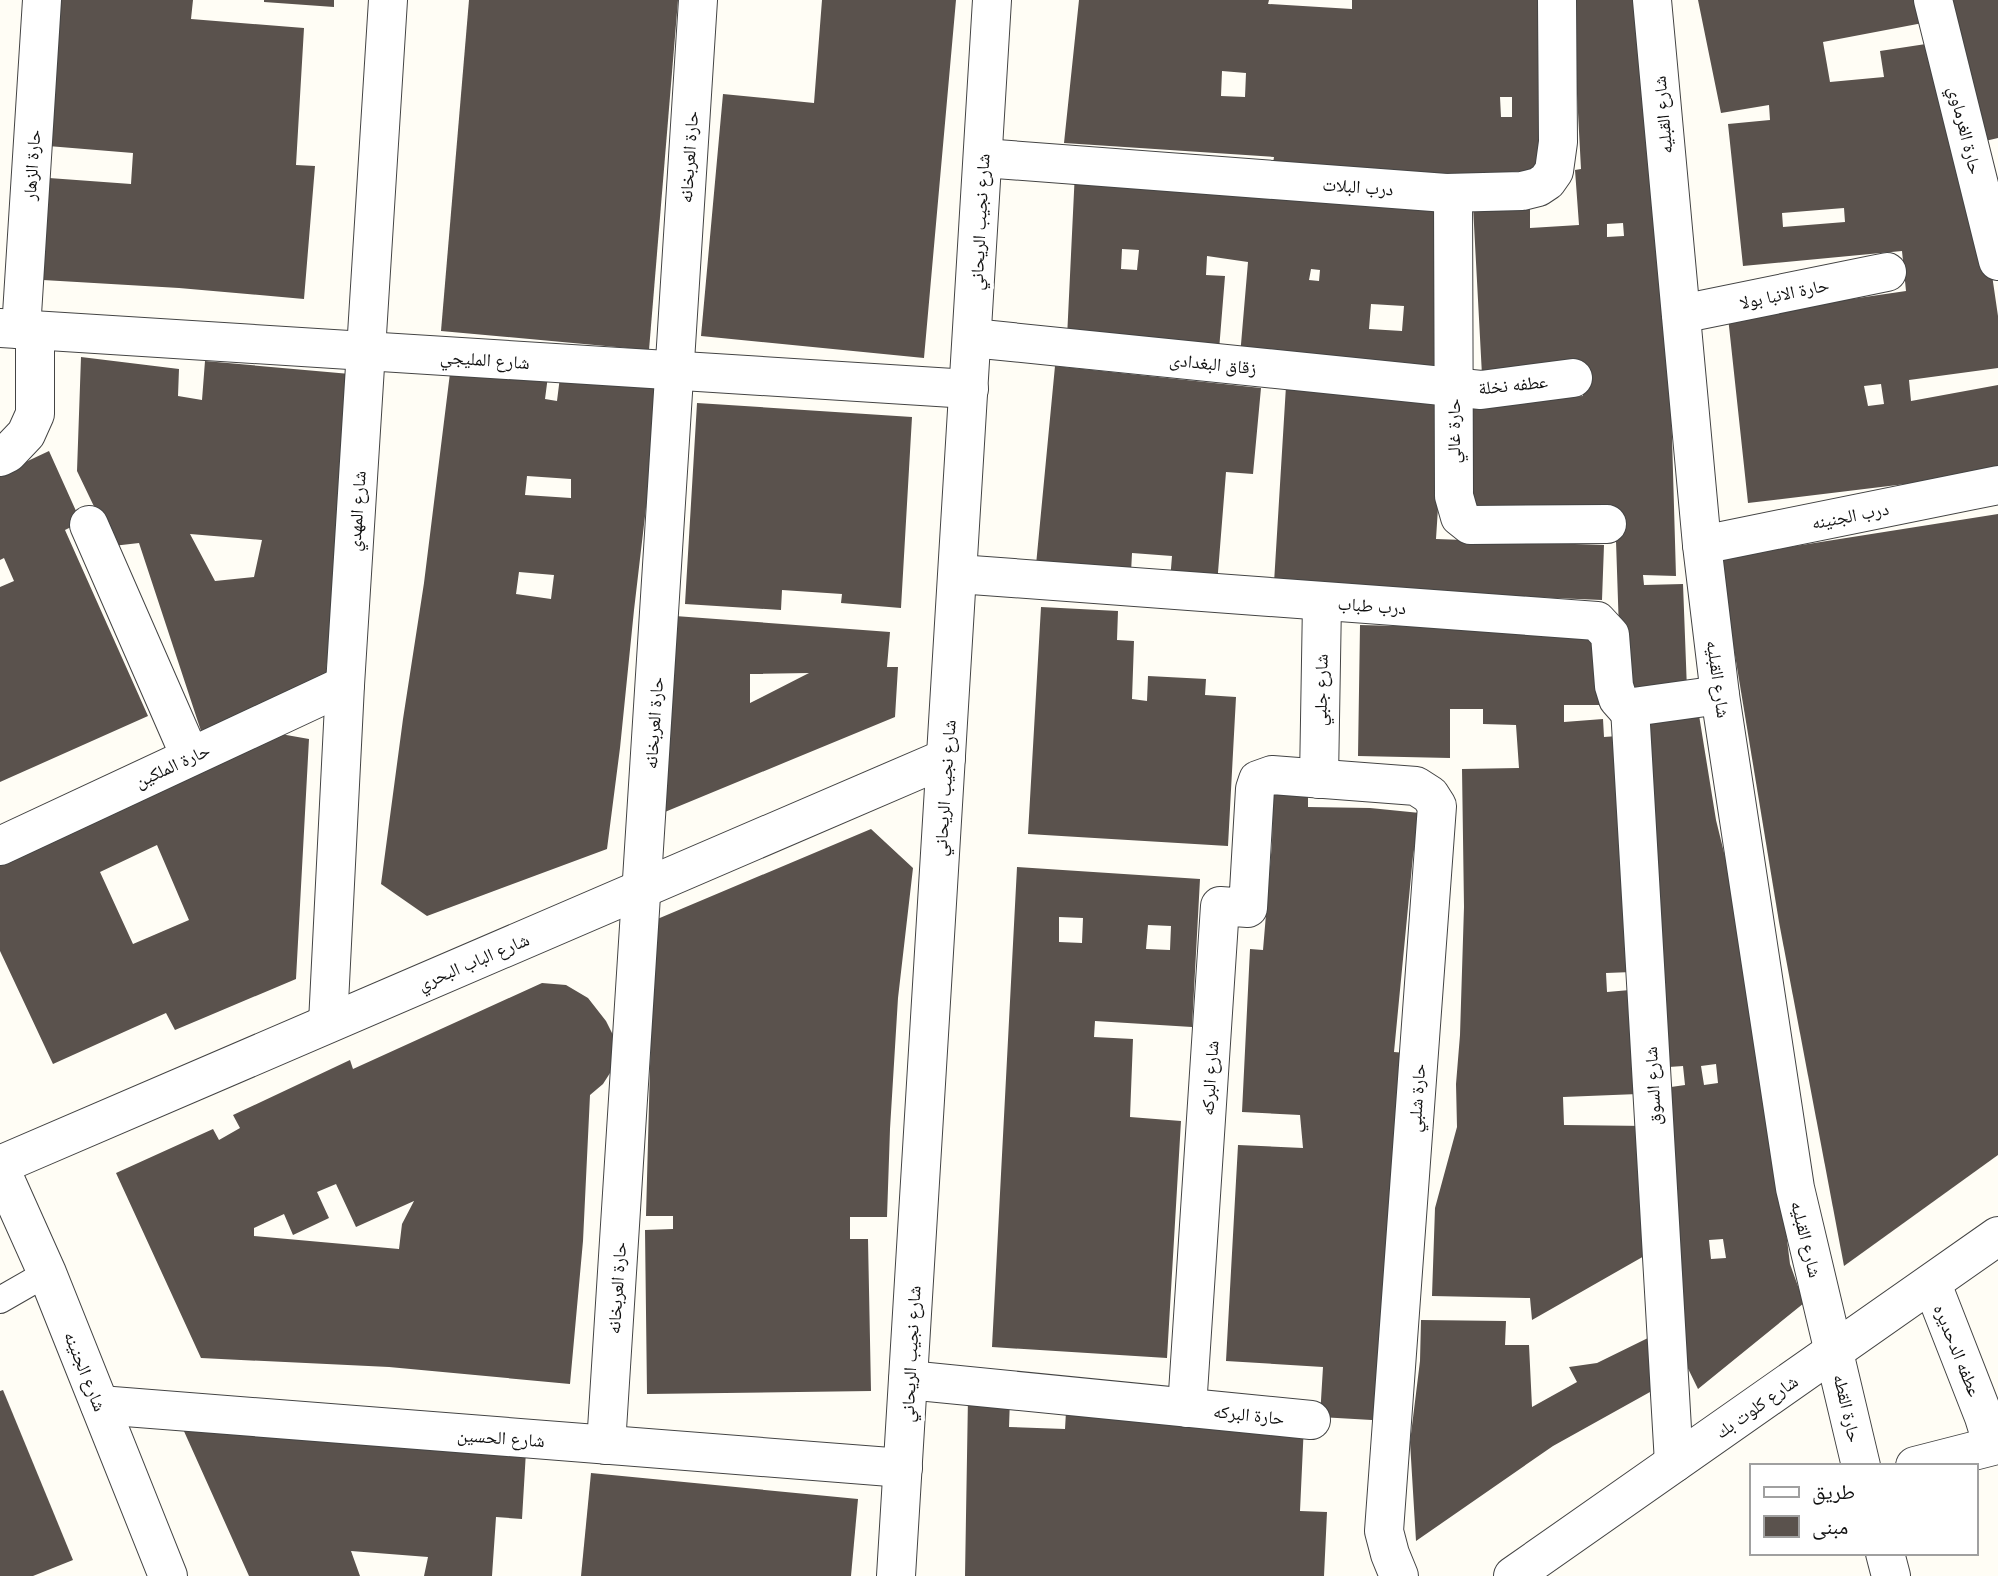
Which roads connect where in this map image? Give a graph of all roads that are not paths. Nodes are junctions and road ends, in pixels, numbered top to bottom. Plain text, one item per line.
1 (42, 0) edge
2 (388, 0) edge
3 (698, 0) edge
4 (992, 0) edge
5 (1557, 0) edge
6 (1652, 0) edge
7 (1933, 0) edge
8 (983, 158) junction
9 (1453, 193) junction
10 (1998, 261) edge
11 (1887, 272) dead end
12 (1681, 314) junction
13 (18, 330) edge
14 (972, 338) junction
15 (365, 351) junction
16 (675, 370) junction
17 (1573, 378) dead end
18 (1453, 387) junction
19 (969, 389) junction
20 (0, 457) edge
21 (1998, 485) edge
22 (1607, 524) dead end
23 (89, 526) dead end
24 (1702, 545) junction
25 (958, 573) junction
26 (1322, 602) junction
27 (345, 685) junction
28 (1720, 695) junction
29 (1630, 708) junction
30 (190, 756) junction
31 (946, 758) junction
32 (1319, 779) junction
33 (1258, 780) joint
34 (0, 846) edge
35 (642, 889) junction
36 (328, 1023) junction
37 (0, 1167) edge
38 (1998, 1236) edge
39 (47, 1273) junction
40 (1932, 1284) junction
41 (0, 1300) edge
42 (1835, 1351) junction
43 (908, 1380) junction
44 (100, 1405) junction
45 (1187, 1408) junction
46 (1991, 1414) edge
47 (1311, 1420) dead end
48 (606, 1445) junction
49 (1674, 1464) junction
50 (1861, 1464) edge
51 (1922, 1464) edge
52 (903, 1468) junction
53 (1886, 1555) edge
54 (168, 1576) edge
55 (896, 1576) edge
56 (1399, 1576) edge
57 (1513, 1576) edge
58 (1891, 1576) edge

1 - 13 street, حارة الزهار
2 - 15 street, شارع المهدي
3 - 16 street, حارة العربخانه
4 - 8 street, شارع نجيب الريحاني
5 - 9 street, درب البلات
6 - 12 street, شارع القبليه
7 - 10 street, حارة الغرماوي
8 - 9 street, درب البلات
8 - 14 street, شارع نجيب الريحاني
9 - 18 street, حارة غالي
11 - 12 street, حارة الانبا بولا
12 - 24 street, شارع القبليه
13 - 15 street, شارع المليجي
13 - 20 street, حارة الزهار
14 - 18 street, زقاق البغدادى
14 - 19 street, شارع نجيب الريحاني
15 - 16 street, شارع المليجي
15 - 27 street, شارع المهدي
16 - 19 street, شارع المليجي
16 - 35 street, حارة العربخانه
17 - 18 street, عطفه نخلة
18 - 22 street, حارة غالي
19 - 25 street, شارع نجيب الريحاني
21 - 24 street, درب الجنينه
23 - 30 street
24 - 28 street, شارع القبليه
25 - 26 street, درب طباب
25 - 31 street, شارع نجيب الريحاني
26 - 29 street, درب طباب
26 - 32 street, شارع جلبي
27 - 30 street, حارة الملكين
27 - 36 street, شارع المهدي
28 - 29 street
28 - 42 street, شارع القبليه
29 - 49 street, شارع السوق
30 - 34 street, حارة الملكين
31 - 35 street, شارع الباب البحري
31 - 43 street, شارع نجيب الريحاني
32 - 33 street, حارة شلبي
32 - 56 street, حارة شلبي
33 - 45 street, شارع البركه
35 - 36 street, شارع الباب البحري
35 - 48 street, حارة العربخانه
36 - 37 street, شارع الباب البحري
37 - 39 street, شارع الجنينه
38 - 40 street, شارع كلوت بك
39 - 41 lane
39 - 44 street, شارع الجنينه
40 - 42 street, شارع كلوت بك
40 - 46 street, عطفه الدحديره
42 - 49 street, شارع كلوت بك
42 - 50 street, حارة القطه
43 - 45 street, حارة البركه
43 - 52 street, شارع نجيب الريحاني
44 - 48 street, شارع الحسين
44 - 54 street, شارع الجنينه
45 - 47 street, حارة البركه
46 - 51 street, عطفه الدحديره
48 - 52 street, شارع الحسين
49 - 57 street, شارع كلوت بك
52 - 55 street, شارع نجيب الريحاني
53 - 58 street

